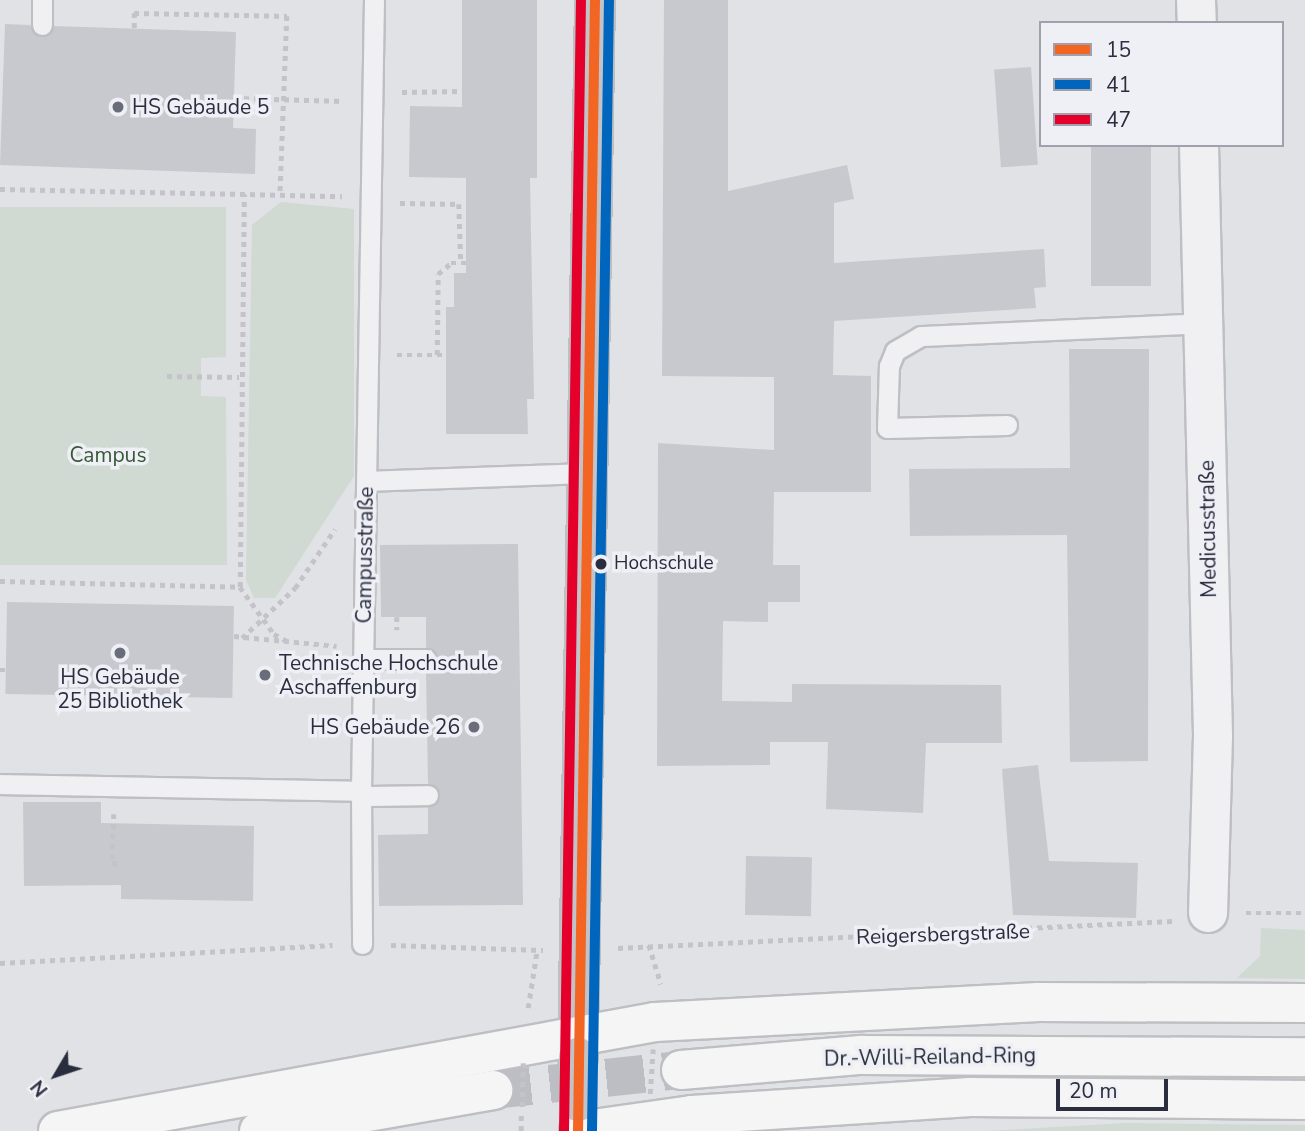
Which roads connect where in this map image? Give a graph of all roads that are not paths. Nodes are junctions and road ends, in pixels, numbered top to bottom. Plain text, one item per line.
1 (42, 0) edge
2 (374, 0) edge
3 (595, 0) edge
4 (1196, 0) edge
5 (1197, 21) edge
6 (42, 25) dead end
7 (1199, 147) edge
8 (1203, 323) junction
9 (1007, 425) dead end
10 (584, 473) junction
11 (366, 481) junction
12 (363, 653) junction
13 (426, 659) dead end
14 (0, 784) edge
15 (360, 793) junction
16 (428, 795) dead end
17 (1208, 913) road end
18 (362, 944) road end
19 (1305, 1003) edge
20 (578, 1045) junction
21 (1305, 1058) edge
22 (667, 1060) tunnel mouth
23 (507, 1098) tunnel mouth
24 (1305, 1100) edge
25 (578, 1121) edge
26 (58, 1131) edge
27 (259, 1131) edge

1 - 6 lane
2 - 11 lane, Campusstraße
3 - 10 main road
4 - 5 street
7 - 8 street, Medicusstraße
8 - 9 lane
8 - 17 street, Medicusstraße
10 - 11 lane
10 - 20 main road
11 - 12 lane, Campusstraße
12 - 13 lane
12 - 15 lane, Campusstraße
14 - 15 lane
15 - 16 lane
15 - 18 lane, Campusstraße
19 - 20 highway
20 - 25 main road, bridge
20 - 26 highway
21 - 22 highway, Dr.-Willi-Reiland-Ring
23 - 27 highway
24 - 25 highway

